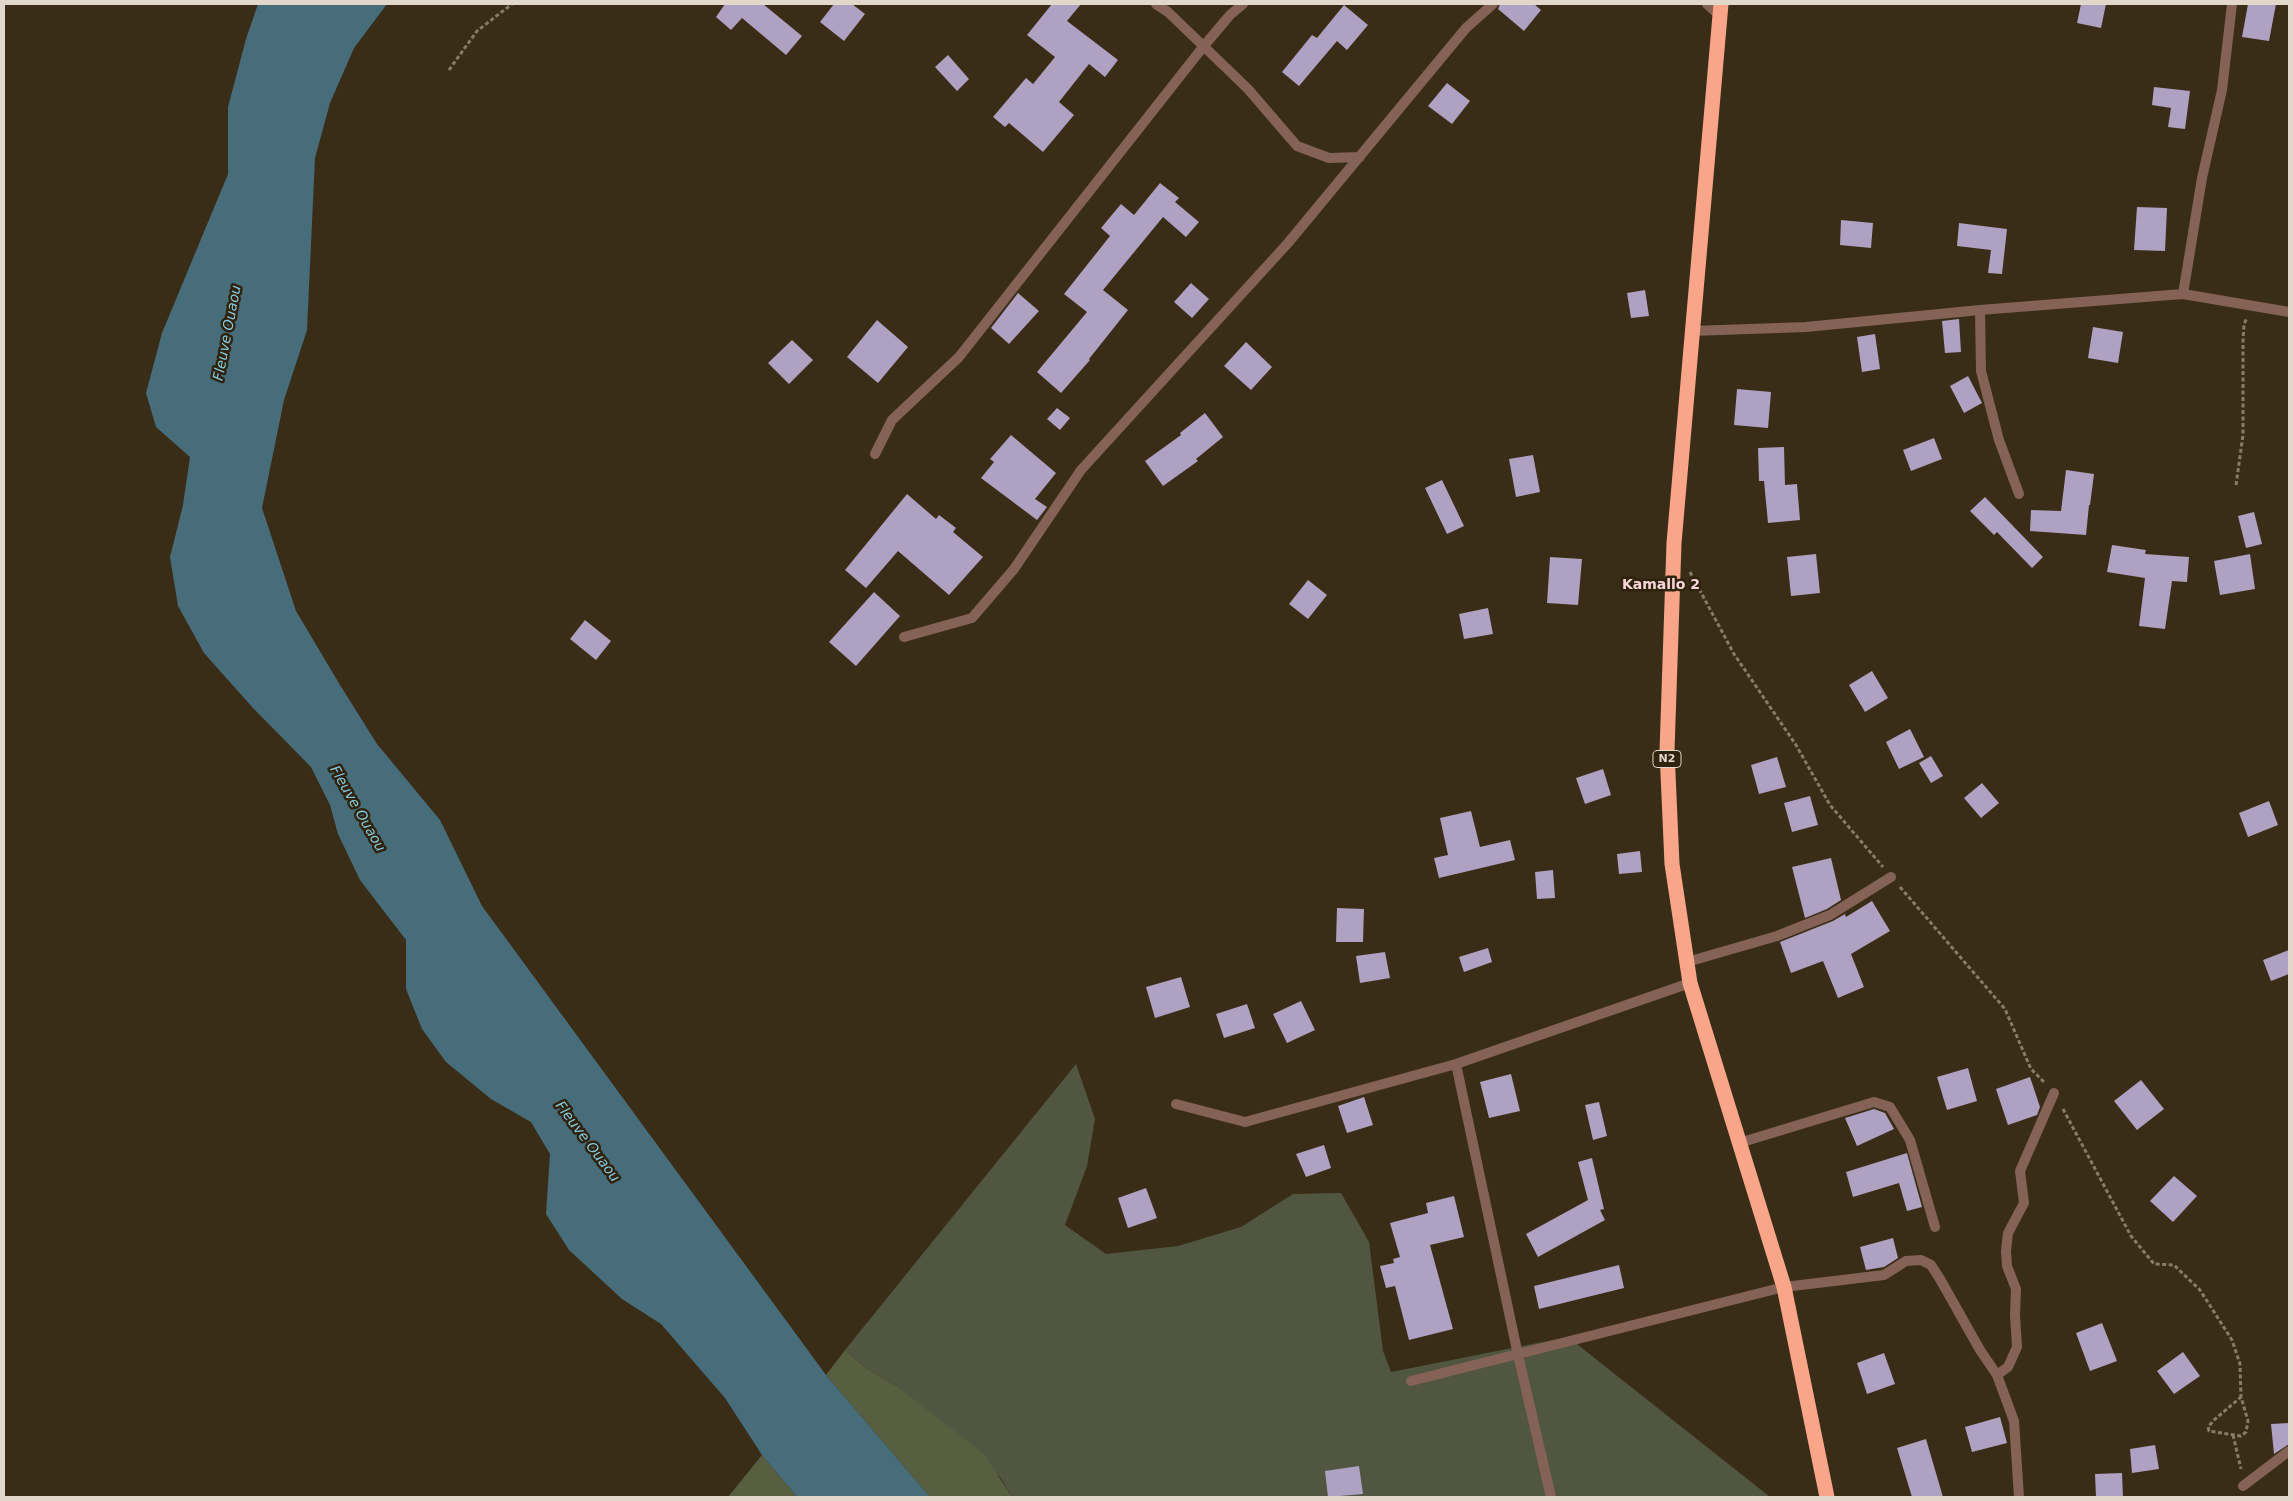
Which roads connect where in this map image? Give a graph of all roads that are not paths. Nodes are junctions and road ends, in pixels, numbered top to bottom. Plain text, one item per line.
1 (1156, 4) edge
2 (1243, 4) edge
3 (1493, 4) edge
4 (1707, 4) edge
5 (2232, 4) edge
6 (1720, 10) edge
7 (1203, 47) junction
8 (1360, 157) junction
9 (2183, 294) junction
10 (1980, 310) junction
11 (2289, 312) edge
12 (1692, 332) junction
13 (875, 454) dead end
14 (2019, 494) dead end
15 (904, 637) dead end
16 (1891, 877) road end
17 (1687, 962) junction
18 (1690, 983) junction
19 (1456, 1064) junction
20 (2054, 1093) road end
21 (1176, 1104) dead end
22 (1739, 1143) junction
23 (1934, 1227) dead end
24 (1784, 1286) junction
25 (1518, 1355) junction
26 (1997, 1375) junction
27 (1411, 1381) dead end
28 (2289, 1451) edge
29 (2243, 1486) road end
30 (1551, 1497) edge
31 (1827, 1497) edge
32 (2019, 1497) edge

1 - 7 street
2 - 7 street
3 - 8 street
4 - 6 street
5 - 9 street
6 - 12 highway, N2
7 - 8 street
7 - 13 street
8 - 15 street
9 - 10 street
9 - 11 street
10 - 12 street
10 - 14 street
12 - 17 highway, N2
16 - 17 street
17 - 18 highway, N2
18 - 19 street
18 - 22 highway, N2
19 - 21 street
19 - 25 street
20 - 26 street
22 - 23 street
22 - 24 highway, N2
24 - 25 street
24 - 26 street
24 - 31 highway, N2
25 - 27 street
25 - 30 street
26 - 32 street
28 - 29 street

